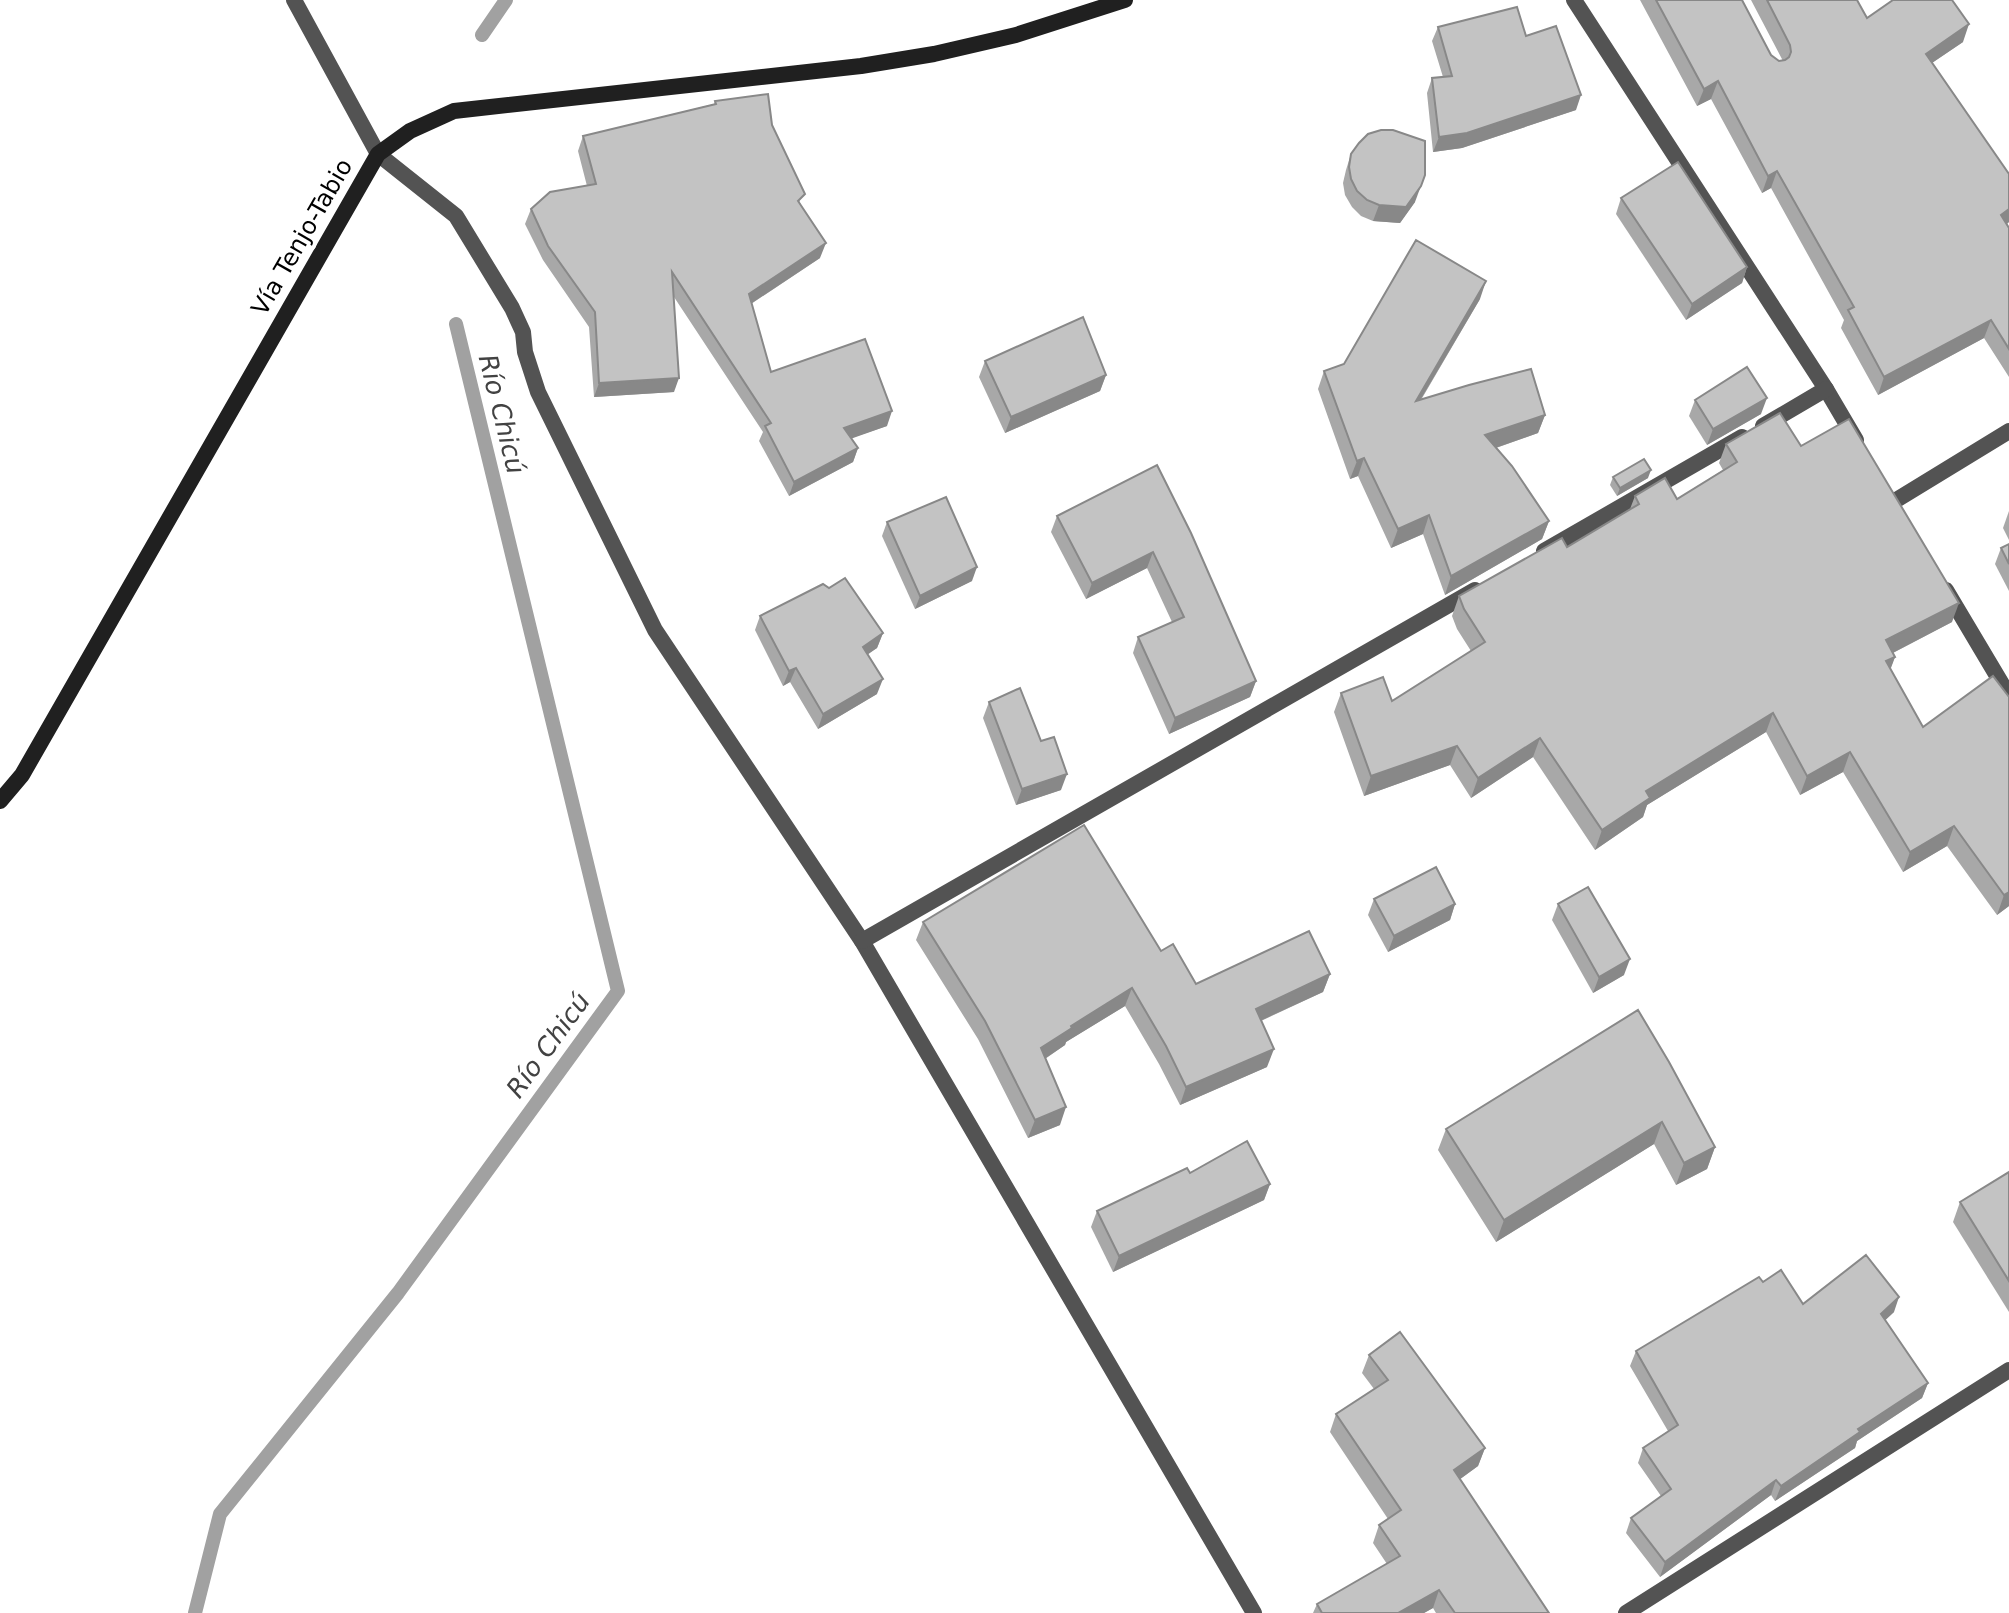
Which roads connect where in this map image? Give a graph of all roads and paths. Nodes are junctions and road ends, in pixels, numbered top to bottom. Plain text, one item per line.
1 (294, 0) edge
2 (1125, 0) edge
3 (1574, 0) edge
4 (378, 154) junction
5 (1826, 389) junction
6 (2009, 431) edge
7 (1863, 452) edge
8 (1893, 502) edge
9 (1523, 563) edge
10 (1496, 578) edge
11 (1939, 580) edge
12 (2009, 696) edge
13 (0, 801) edge
14 (862, 941) junction
15 (2009, 1370) edge
16 (1254, 1613) edge
17 (1626, 1613) edge

1 - 4 street
2 - 4 main road, Vía Tenjo-Tabio
3 - 5 street
4 - 13 main road, Vía Tenjo-Tabio
4 - 14 street
5 - 7 street
5 - 9 street
6 - 8 street
10 - 14 street
11 - 12 street
14 - 16 street
15 - 17 street

